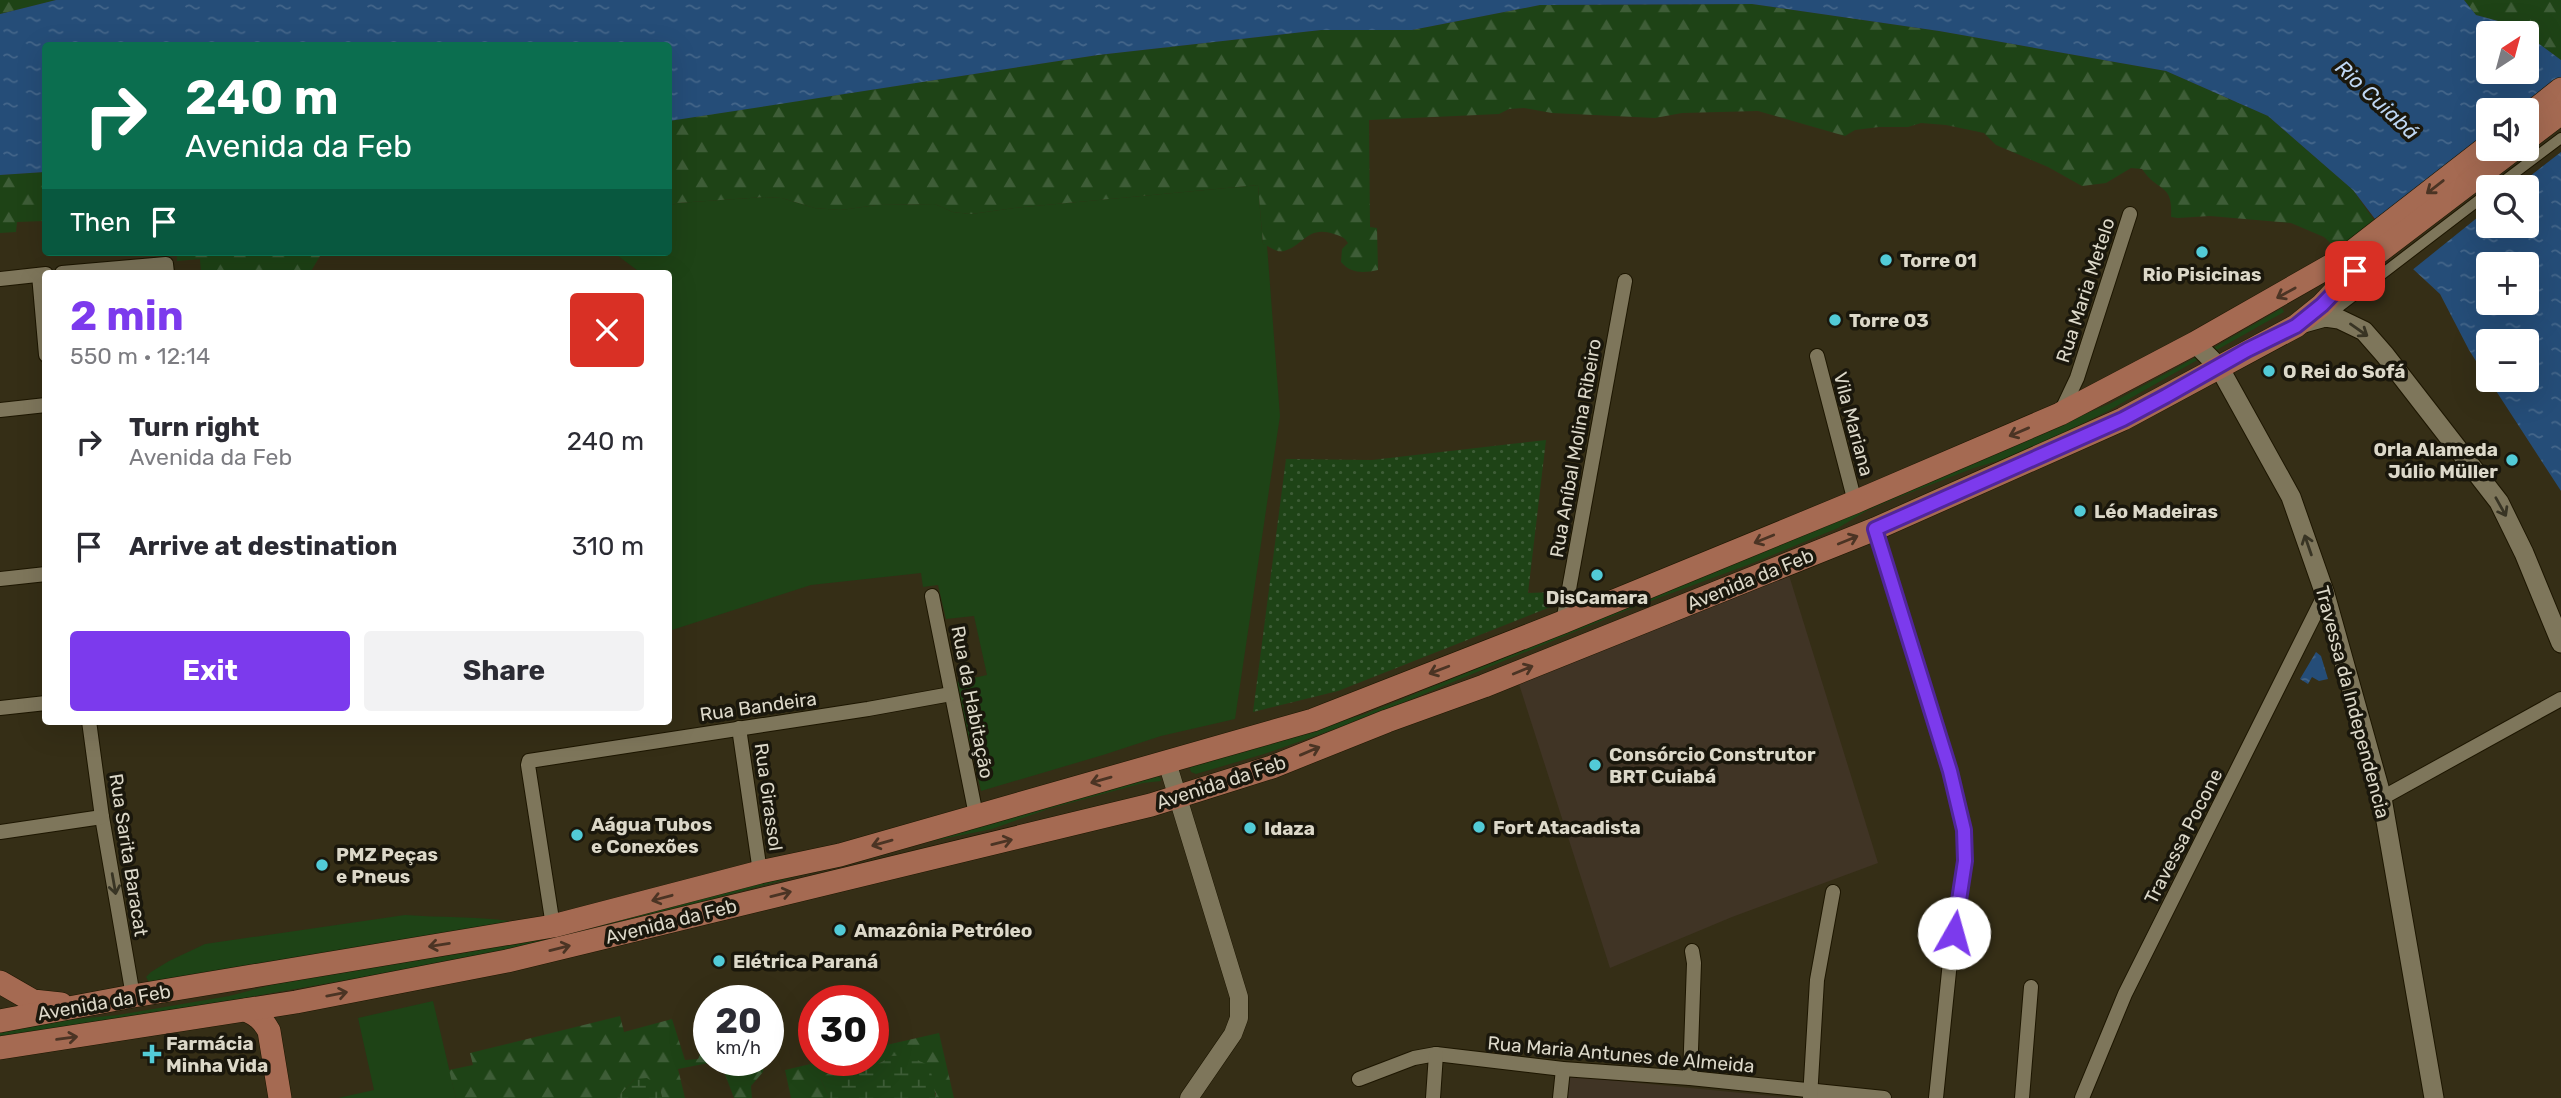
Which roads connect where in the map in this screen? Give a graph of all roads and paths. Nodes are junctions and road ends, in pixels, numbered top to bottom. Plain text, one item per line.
1 (2561, 89) edge
2 (2539, 106) edge
3 (2561, 113) edge
4 (2561, 125) edge
5 (2539, 130) edge
6 (2561, 138) edge
7 (2476, 158) edge
8 (2499, 161) edge
9 (2512, 175) edge
10 (2476, 200) edge
11 (2130, 214) dead end
12 (167, 269) edge
13 (141, 270) edge
14 (2357, 273) junction
15 (42, 275) edge
16 (0, 279) edge
17 (1625, 281) dead end
18 (2325, 317) junction
19 (2296, 326) junction
20 (2195, 344) junction
21 (1817, 356) dead end
22 (2220, 367) junction
23 (2077, 378) junction
24 (2097, 396) junction
25 (42, 405) edge
26 (0, 410) edge
27 (2060, 414) junction
28 (1854, 502) junction
29 (1875, 529) junction
30 (42, 574) edge
31 (0, 579) edge
32 (2325, 594) junction
33 (932, 596) dead end
34 (1563, 622) junction
35 (2561, 643) edge
36 (951, 694) junction
37 (2561, 699) edge
38 (42, 703) edge
39 (0, 708) edge
40 (90, 725) edge
41 (739, 728) junction
42 (1167, 762) junction
43 (1176, 797) junction
44 (2382, 798) junction
45 (976, 815) junction
46 (102, 817) junction
47 (0, 832) edge
48 (760, 872) junction
49 (1833, 892) dead end
50 (553, 926) junction
51 (1692, 950) dead end
52 (0, 982) edge
53 (2031, 986) dead end
54 (133, 996) junction
55 (0, 1002) edge
56 (296, 1002) junction
57 (49, 1003) junction
58 (81, 1005) junction
59 (246, 1010) junction
60 (0, 1021) edge
61 (272, 1043) junction
62 (0, 1048) edge
63 (1436, 1055) junction
64 (1563, 1069) junction
65 (1690, 1078) junction
66 (1359, 1079) dead end
67 (1810, 1095) edge
68 (280, 1098) edge
69 (1189, 1098) edge
70 (1433, 1098) edge
71 (1560, 1098) edge
72 (1884, 1098) edge
73 (1936, 1098) edge
74 (2022, 1098) edge
75 (2082, 1098) edge
76 (2434, 1098) edge

1 - 2 main road
3 - 5 main road
4 - 14 street
6 - 9 street
7 -> 14 main road
8 - 14 main road
10 - 14 street
11 - 23 street, Rua Maria Metelo
12 - 13 street
14 - 18 street
14 - 19 main road, Avenida da Feb
14 -> 20 main road, Avenida da Feb
15 - 16 street
17 - 34 street, Rua Aníbal Molina Ribeiro
18 - 19 main road
18 -> 35 main road
19 - 22 main road, Avenida da Feb
20 - 22 main road, Travessa da Independencia
20 - 24 main road, Avenida da Feb
21 - 28 street, Vila Mariana
22 - 29 main road, Avenida da Feb
32 -> 22 main road, Travessa da Independencia
23 - 24 street, Rua Maria Metelo
23 - 27 street, Rua Maria Metelo
24 - 27 main road, Avenida da Feb
25 - 26 street
27 -> 28 main road, Avenida da Feb
28 -> 34 main road, Avenida da Feb
43 -> 29 main road, Avenida da Feb
29 - 73 street
30 - 31 street
32 - 44 main road, Travessa da Independencia
32 - 75 street, Travessa Pocone
33 - 36 street, Rua da Habitação
34 -> 42 main road, Avenida da Feb
36 - 41 street, Rua Bandeira
36 - 45 street, Rua da Habitação
37 - 44 street
38 - 39 street
40 - 46 street, Rua Sarita Baracat
41 - 48 street, Rua Girassol
41 - 50 street, Rua Bandeira
42 - 43 street
42 -> 45 main road, Avenida da Feb
56 -> 43 main road, Avenida da Feb
43 - 69 street
44 - 76 main road, Travessa da Independencia
45 -> 48 main road, Avenida da Feb
46 - 47 street
46 -> 54 street, Rua Sarita Baracat
48 -> 50 main road, Avenida da Feb
49 - 67 street
50 -> 54 main road, Avenida da Feb
51 - 65 street
52 - 57 main road
53 - 74 street
54 - 58 main road, Avenida da Feb
55 - 57 main road
56 - 59 main road, Avenida da Feb
56 - 61 main road
57 - 58 main road
58 - 60 main road, Avenida da Feb
59 - 61 main road
62 -> 59 main road, Avenida da Feb
61 - 68 main road
63 - 64 street, Rua Maria Antunes de Almeida
63 - 66 street, Rua Maria Antunes de Almeida
63 - 70 street
64 - 65 street, Rua Maria Antunes de Almeida
64 - 71 street
65 - 67 street, Rua Maria Antunes de Almeida
67 - 72 street, Rua Maria Antunes de Almeida

